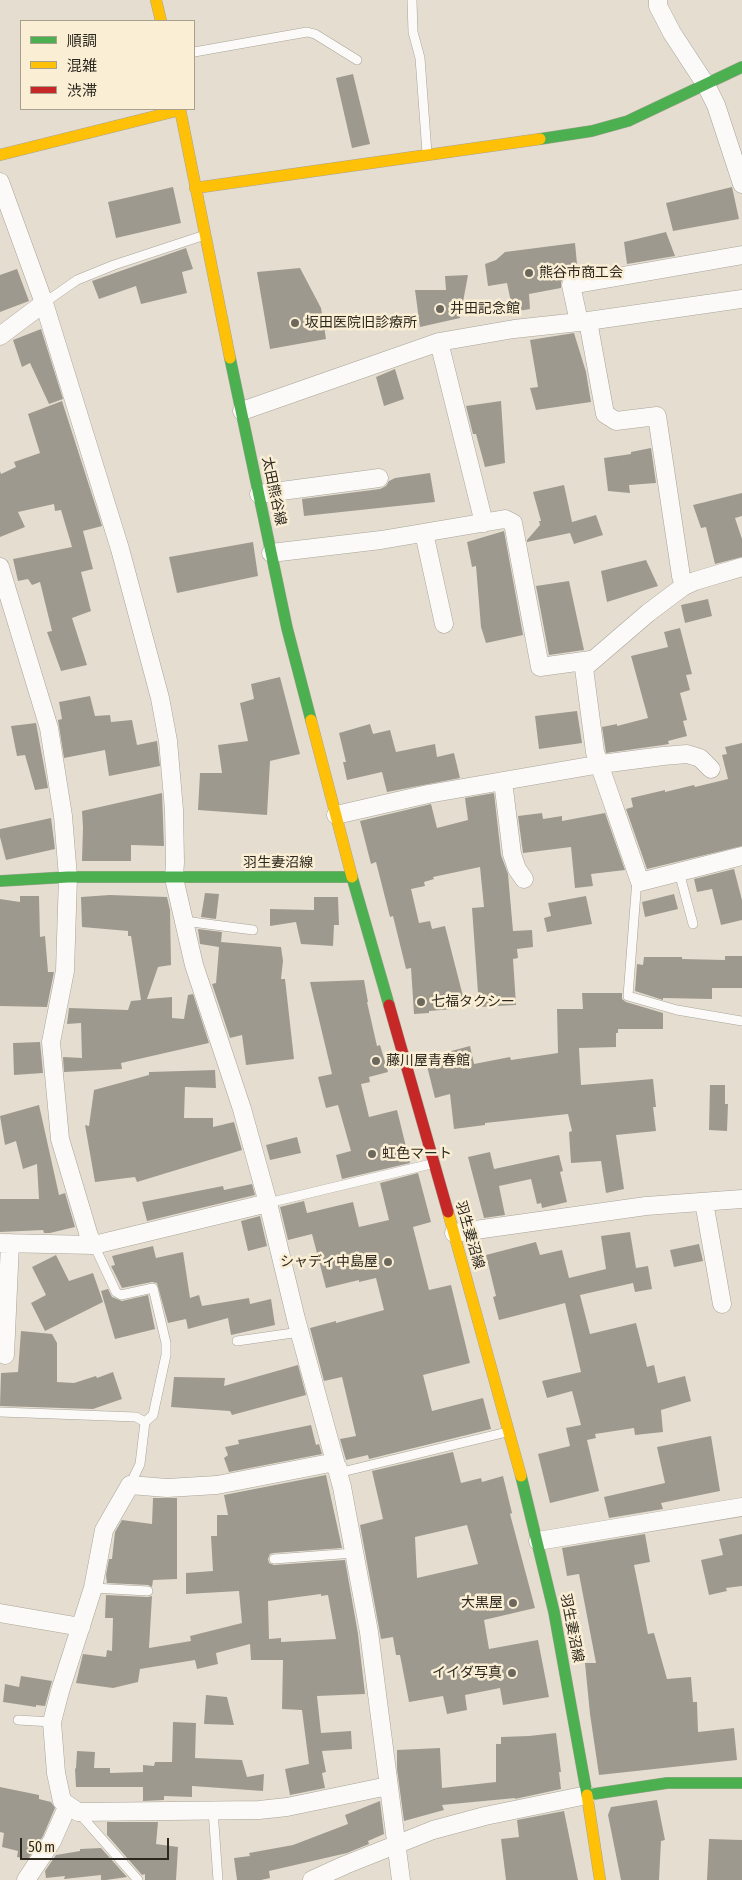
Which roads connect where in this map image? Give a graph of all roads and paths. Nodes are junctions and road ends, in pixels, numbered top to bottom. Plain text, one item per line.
1 (156, 0) edge
2 (412, 0) edge
3 (658, 0) edge
4 (161, 20) edge
5 (195, 52) edge
6 (357, 60) dead end
7 (742, 67) edge
8 (706, 84) junction
9 (176, 110) edge
10 (180, 110) edge
11 (426, 153) junction
12 (0, 155) edge
13 (0, 182) edge
14 (742, 184) edge
15 (195, 188) junction
16 (204, 235) junction
17 (742, 255) edge
18 (742, 299) edge
19 (44, 303) junction
20 (583, 321) junction
21 (0, 336) edge
22 (439, 342) junction
23 (242, 411) junction
24 (379, 478) dead end
25 (259, 494) junction
26 (484, 523) junction
27 (424, 533) junction
28 (272, 553) junction
29 (0, 567) edge
30 (742, 567) edge
31 (684, 586) junction
32 (444, 624) dead end
33 (591, 660) junction
34 (601, 764) junction
35 (711, 769) dead end
36 (504, 782) junction
37 (336, 816) junction
38 (742, 856) edge
39 (679, 872) junction
40 (637, 873) junction
41 (68, 877) junction
42 (352, 877) junction
43 (174, 878) junction
44 (524, 879) dead end
45 (0, 881) edge
46 (184, 921) junction
47 (693, 924) dead end
48 (253, 930) dead end
49 (742, 1021) edge
50 (434, 1163) junction
51 (742, 1199) edge
52 (704, 1202) junction
53 (268, 1203) junction
54 (454, 1234) junction
55 (5, 1243) edge
56 (94, 1245) junction
57 (722, 1304) dead end
58 (300, 1332) junction
59 (237, 1341) dead end
60 (5, 1355) dead end
61 (0, 1412) edge
62 (145, 1422) junction
63 (510, 1431) junction
64 (338, 1468) junction
65 (130, 1485) junction
66 (742, 1507) edge
67 (538, 1541) junction
68 (354, 1553) junction
69 (274, 1559) dead end
70 (93, 1588) junction
71 (148, 1591) dead end
72 (0, 1613) edge
73 (81, 1627) junction
74 (18, 1720) dead end
75 (52, 1722) junction
76 (742, 1783) edge
77 (388, 1786) junction
78 (587, 1795) junction
79 (73, 1808) junction
80 (213, 1810) junction
81 (397, 1844) junction
82 (26, 1880) edge
83 (138, 1880) edge
84 (218, 1880) edge
85 (312, 1880) edge
86 (401, 1880) edge
87 (600, 1880) edge

1 - 4 main road
2 - 11 lane
3 - 8 street
5 - 6 lane
7 - 8 main road
8 - 11 main road
8 - 14 street
9 - 12 main road
10 - 15 main road, 太田熊谷線
11 - 15 main road
13 - 19 street
15 - 16 main road, 太田熊谷線
16 - 19 lane
16 - 23 main road, 太田熊谷線
17 - 20 street
18 - 20 street
19 - 21 street
19 - 43 street
20 - 22 street
20 - 31 street
22 - 23 street
22 - 26 street
23 - 25 main road, 太田熊谷線
24 - 25 street
25 - 28 main road, 太田熊谷線
26 - 27 street
26 - 33 street
27 - 28 street
27 - 32 street
28 - 37 main road, 太田熊谷線
29 - 41 street
30 - 31 street
31 - 33 street
33 - 34 street
34 - 35 street
34 - 36 street
34 - 40 street
36 - 37 street
36 - 44 street
37 - 42 main road, 太田熊谷線
38 - 39 street
39 - 40 street
39 - 47 lane
40 - 49 lane
41 - 43 main road, 羽生妻沼線
41 - 45 main road, 羽生妻沼線
41 - 56 street
42 - 43 main road, 羽生妻沼線
42 - 50 main road, 羽生妻沼線
43 - 46 street
46 - 48 lane
46 - 53 street
50 - 53 lane
50 - 54 main road, 羽生妻沼線
51 - 52 street
52 - 54 street
52 - 57 street
53 - 56 street
53 - 58 street
54 - 63 main road, 羽生妻沼線
55 - 56 street
55 - 60 street
56 - 62 lane
58 - 59 lane
58 - 64 street
61 - 62 lane
62 - 65 lane
63 - 64 lane
63 - 67 main road, 羽生妻沼線
64 - 65 street
64 - 68 street
65 - 70 street
66 - 67 street
67 - 78 main road, 羽生妻沼線
68 - 69 lane
68 - 77 street
70 - 71 lane
70 - 73 street
72 - 73 street
73 - 75 street
74 - 75 lane
75 - 79 street
76 - 78 main road
77 - 80 street
77 - 81 street
78 - 81 street
78 - 87 main road
79 - 80 street
79 - 82 street
79 - 83 lane
80 - 84 lane
81 - 85 street
81 - 86 street

